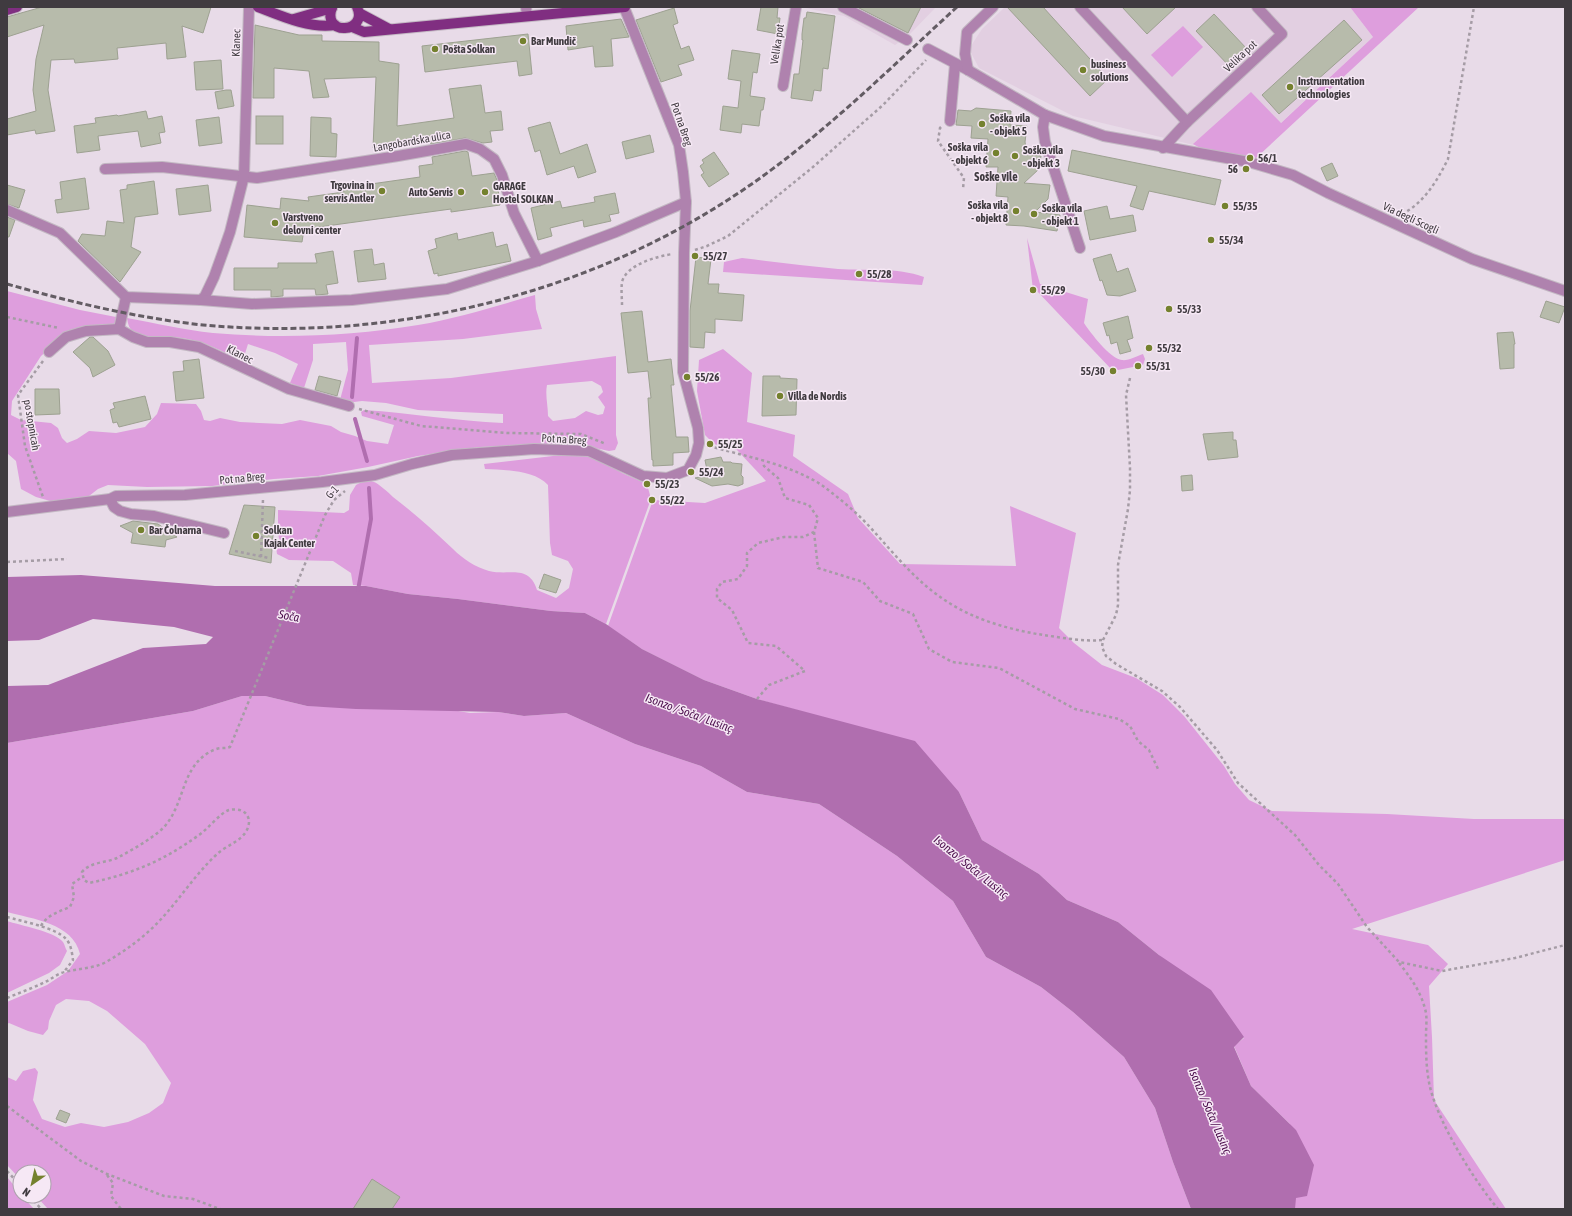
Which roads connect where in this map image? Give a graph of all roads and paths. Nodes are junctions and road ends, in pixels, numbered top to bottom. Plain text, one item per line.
1 (17, 7) edge
2 (249, 7) edge
3 (258, 7) edge
4 (332, 7) edge
5 (625, 7) edge
6 (796, 7) edge
7 (843, 7) edge
8 (993, 7) edge
9 (1080, 7) edge
10 (1257, 7) edge
11 (1474, 7) edge
12 (7, 10) edge
13 (358, 10) edge
14 (526, 11) edge
15 (293, 20) junction
16 (335, 25) junction
17 (352, 27) junction
18 (391, 29) junction
19 (907, 40) dead end
20 (930, 51) joint
21 (955, 64) junction
22 (968, 70) junction
23 (782, 86) dead end
24 (1045, 115) junction
25 (950, 121) joint
26 (1187, 122) junction
27 (1163, 148) junction
28 (105, 169) dead end
29 (244, 176) junction
30 (963, 189) dead end
31 (686, 202) junction
32 (7, 210) edge
33 (1388, 221) junction
34 (1080, 248) dead end
35 (684, 253) junction
36 (538, 261) junction
37 (1565, 291) edge
38 (126, 297) junction
39 (201, 300) junction
40 (622, 305) dead end
41 (7, 317) edge
42 (119, 329) junction
43 (79, 333) junction
44 (49, 352) joint
45 (1130, 378) dead end
46 (349, 406) joint
47 (699, 443) junction
48 (612, 448) dead end
49 (763, 462) junction
50 (347, 479) junction
51 (264, 488) junction
52 (110, 498) junction
53 (46, 508) junction
54 (7, 512) edge
55 (814, 532) junction
56 (224, 533) dead end
57 (235, 551) dead end
58 (261, 556) junction
59 (269, 558) dead end
60 (67, 559) dead end
61 (7, 562) edge
62 (1103, 640) junction
63 (757, 699) dead end
64 (1159, 771) dead end
65 (82, 877) junction
66 (7, 917) edge
67 (41, 926) junction
68 (1565, 945) edge
69 (1399, 962) junction
70 (64, 972) junction
71 (7, 998) edge
72 (7, 1106) edge
73 (107, 1174) junction
74 (121, 1209) edge
75 (220, 1209) edge
76 (1498, 1209) edge

1 - 12 main road
2 - 29 street, Klanec
3 - 15 main road
4 - 15 main road
4 - 16 main road
5 - 14 main road
5 - 31 street, Pot na Breg
6 - 23 street, Velika pot
7 - 19 street
8 - 22 street
9 - 26 street
10 - 26 street, Velika pot
11 - 33 path
13 - 17 main road
13 - 18 main road
14 - 18 main road
15 - 16 main road
16 - 17 main road
17 - 18 main road
20 - 21 street
20 - 35 path
21 - 22 street
21 - 25 street
22 - 24 street
24 - 27 street
24 - 34 street
25 - 30 path
26 - 27 street, Velika pot
27 - 33 street, Via degli Scogli
28 - 29 street
29 - 36 street, Langobardska ulica
29 - 39 street, Klanec
31 - 35 street, Pot na Breg
31 - 36 street
32 - 38 street
33 - 37 street, Via degli Scogli
35 - 40 path
35 - 47 street, Pot na Breg
36 - 39 street
38 - 39 street
38 - 42 street
41 - 43 path
42 - 43 street, Klanec
42 - 46 street, Klanec
43 - 44 street, Klanec
44 - 53 path, po stopnicah
45 - 62 path
46 - 48 path
47 - 49 path
47 - 50 street, Pot na Breg
49 - 55 path
49 - 62 path
50 - 51 street, Pot na Breg
50 - 65 path, G-1
51 - 52 street, Pot na Breg
51 - 58 path
52 - 53 street, Pot na Breg
52 - 56 street
53 - 54 street, Pot na Breg
55 - 63 path
55 - 64 path
57 - 58 path
58 - 59 path
60 - 61 path
62 - 69 path
65 - 67 path
65 - 70 path
66 - 67 path
67 - 70 path
68 - 69 path
69 - 76 path
70 - 71 path
72 - 73 path
73 - 74 path
73 - 75 path

